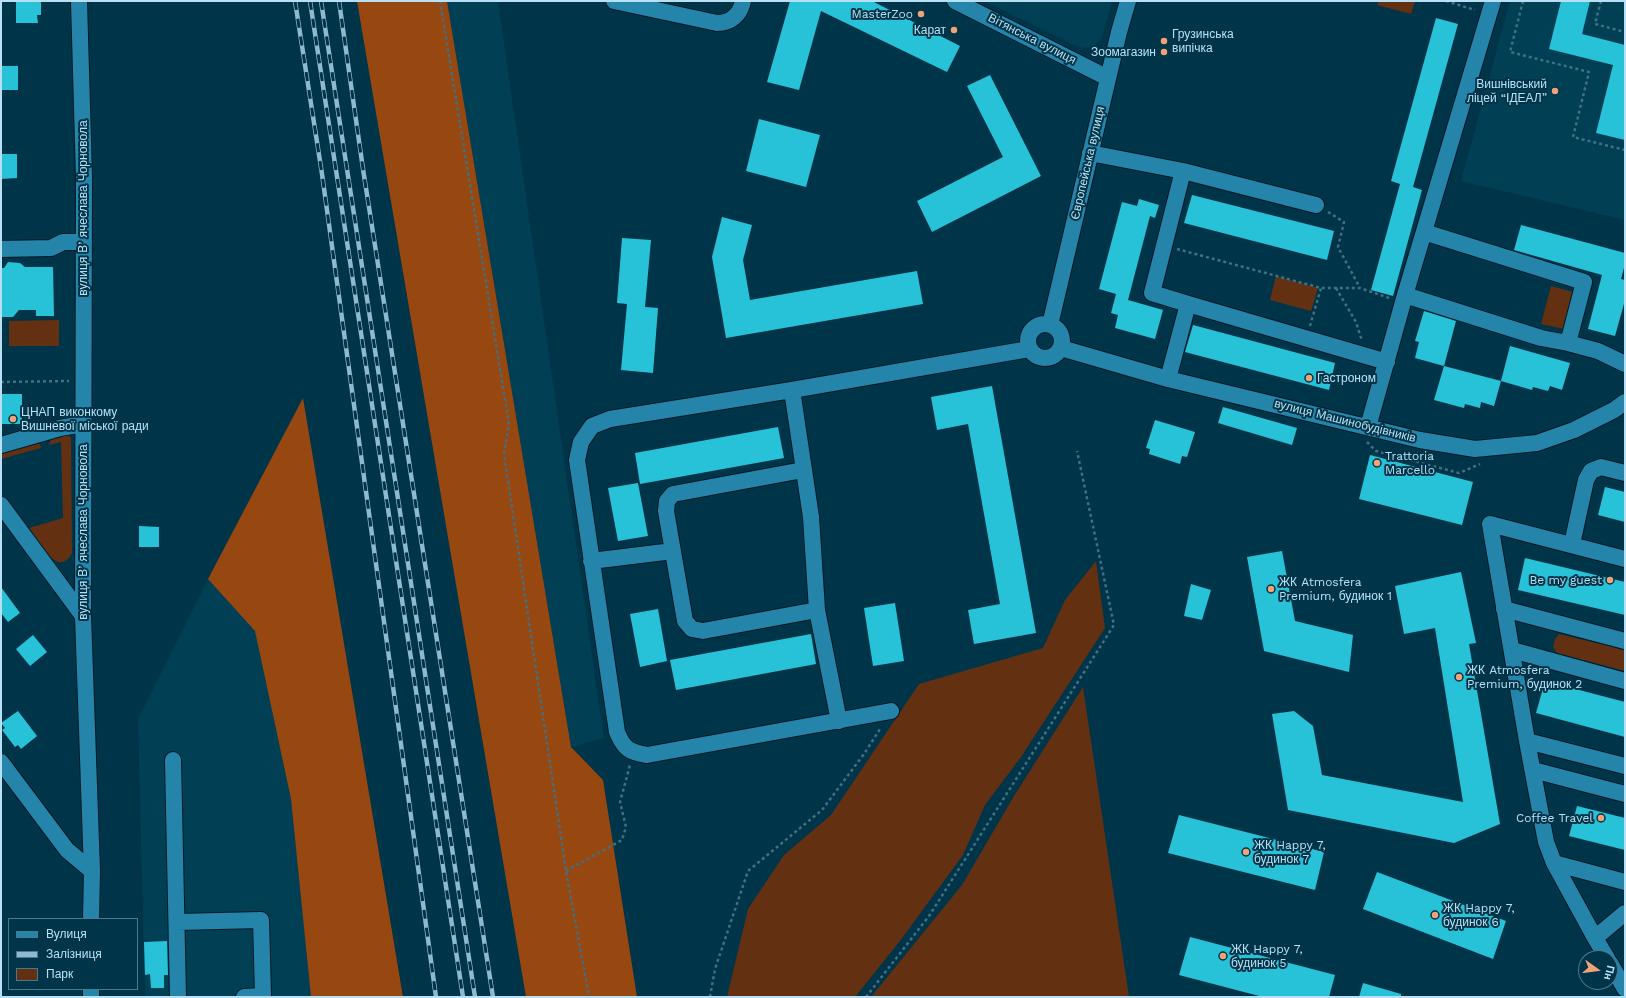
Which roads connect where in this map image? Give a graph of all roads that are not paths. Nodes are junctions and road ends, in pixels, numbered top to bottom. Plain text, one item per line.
1 (79, 1) edge
2 (614, 1) edge
3 (743, 1) edge
4 (955, 1) edge
5 (1128, 1) edge
6 (654, 5) edge
7 (1491, 8) edge
8 (1108, 78) junction
9 (1090, 153) junction
10 (1182, 171) junction
11 (1316, 205) road end
12 (1424, 232) junction
13 (84, 242) junction
14 (1, 249) edge
15 (1404, 299) junction
16 (1188, 304) junction
17 (1050, 325) junction
18 (1568, 343) junction
19 (1061, 348) junction
20 (1029, 349) junction
21 (1386, 362) junction
22 (1625, 364) edge
23 (1168, 379) junction
24 (792, 390) junction
25 (1625, 402) edge
26 (83, 424) junction
27 (1367, 434) junction
28 (1, 445) edge
29 (804, 470) junction
30 (1625, 473) edge
31 (1, 505) edge
32 (1572, 544) junction
33 (673, 550) junction
34 (1625, 559) edge
35 (591, 561) junction
36 (1504, 609) junction
37 (817, 610) junction
38 (83, 616) junction
39 (1625, 641) edge
40 (1512, 650) junction
41 (1625, 681) edge
42 (891, 711) road end
43 (839, 721) junction
44 (1527, 741) junction
45 (173, 760) dead end
46 (1, 762) edge
47 (1625, 766) edge
48 (1533, 770) junction
49 (1625, 794) edge
50 (1554, 863) junction
51 (92, 871) junction
52 (1625, 882) edge
53 (1625, 913) edge
54 (91, 918) edge
55 (177, 922) junction
56 (1595, 938) junction
57 (1602, 950) edge
58 (1618, 977) edge
59 (1625, 989) edge
60 (178, 997) edge
61 (244, 997) edge

1 - 13 street, вулиця Вʼячеслава Чорновола
2 - 6 street
3 - 6 street
4 - 8 street, Вітянська вулиця
5 - 8 street, Європейська вулиця
7 - 12 street
8 - 9 street, Європейська вулиця
9 - 10 street
9 - 17 street, Європейська вулиця
10 - 11 street
10 - 16 street
12 - 15 street
12 - 18 street
13 - 14 street
13 - 26 street, вулиця Вʼячеслава Чорновола
15 - 18 street
15 - 21 street
16 - 21 street
16 - 23 street
17 - 19 street
17 - 20 street
18 - 22 street
19 - 20 street
19 - 23 street, вулиця Машинобудівників
20 - 24 street
21 - 27 street
23 - 27 street, вулиця Машинобудівників
24 - 29 street
24 - 35 street
25 - 27 street, вулиця Машинобудівників
26 - 28 street
26 - 38 street, вулиця Вʼячеслава Чорновола
29 - 33 street
29 - 37 street
30 - 32 street
31 - 38 street
32 - 34 street
32 - 36 street
33 - 35 street
33 - 37 street
35 - 43 street
36 - 39 street
36 - 40 street
37 - 43 street
38 - 51 street, вулиця Вʼячеслава Чорновола
40 - 41 street
40 - 44 street
42 - 43 street
44 - 47 street
44 - 48 street
45 - 55 street
46 - 51 street
48 - 49 street
48 - 50 street
50 - 52 street
50 - 56 street
51 - 54 street, вулиця Вʼячеслава Чорновола
53 - 56 street
55 - 60 street
55 - 61 street
56 - 57 street
58 - 59 street

